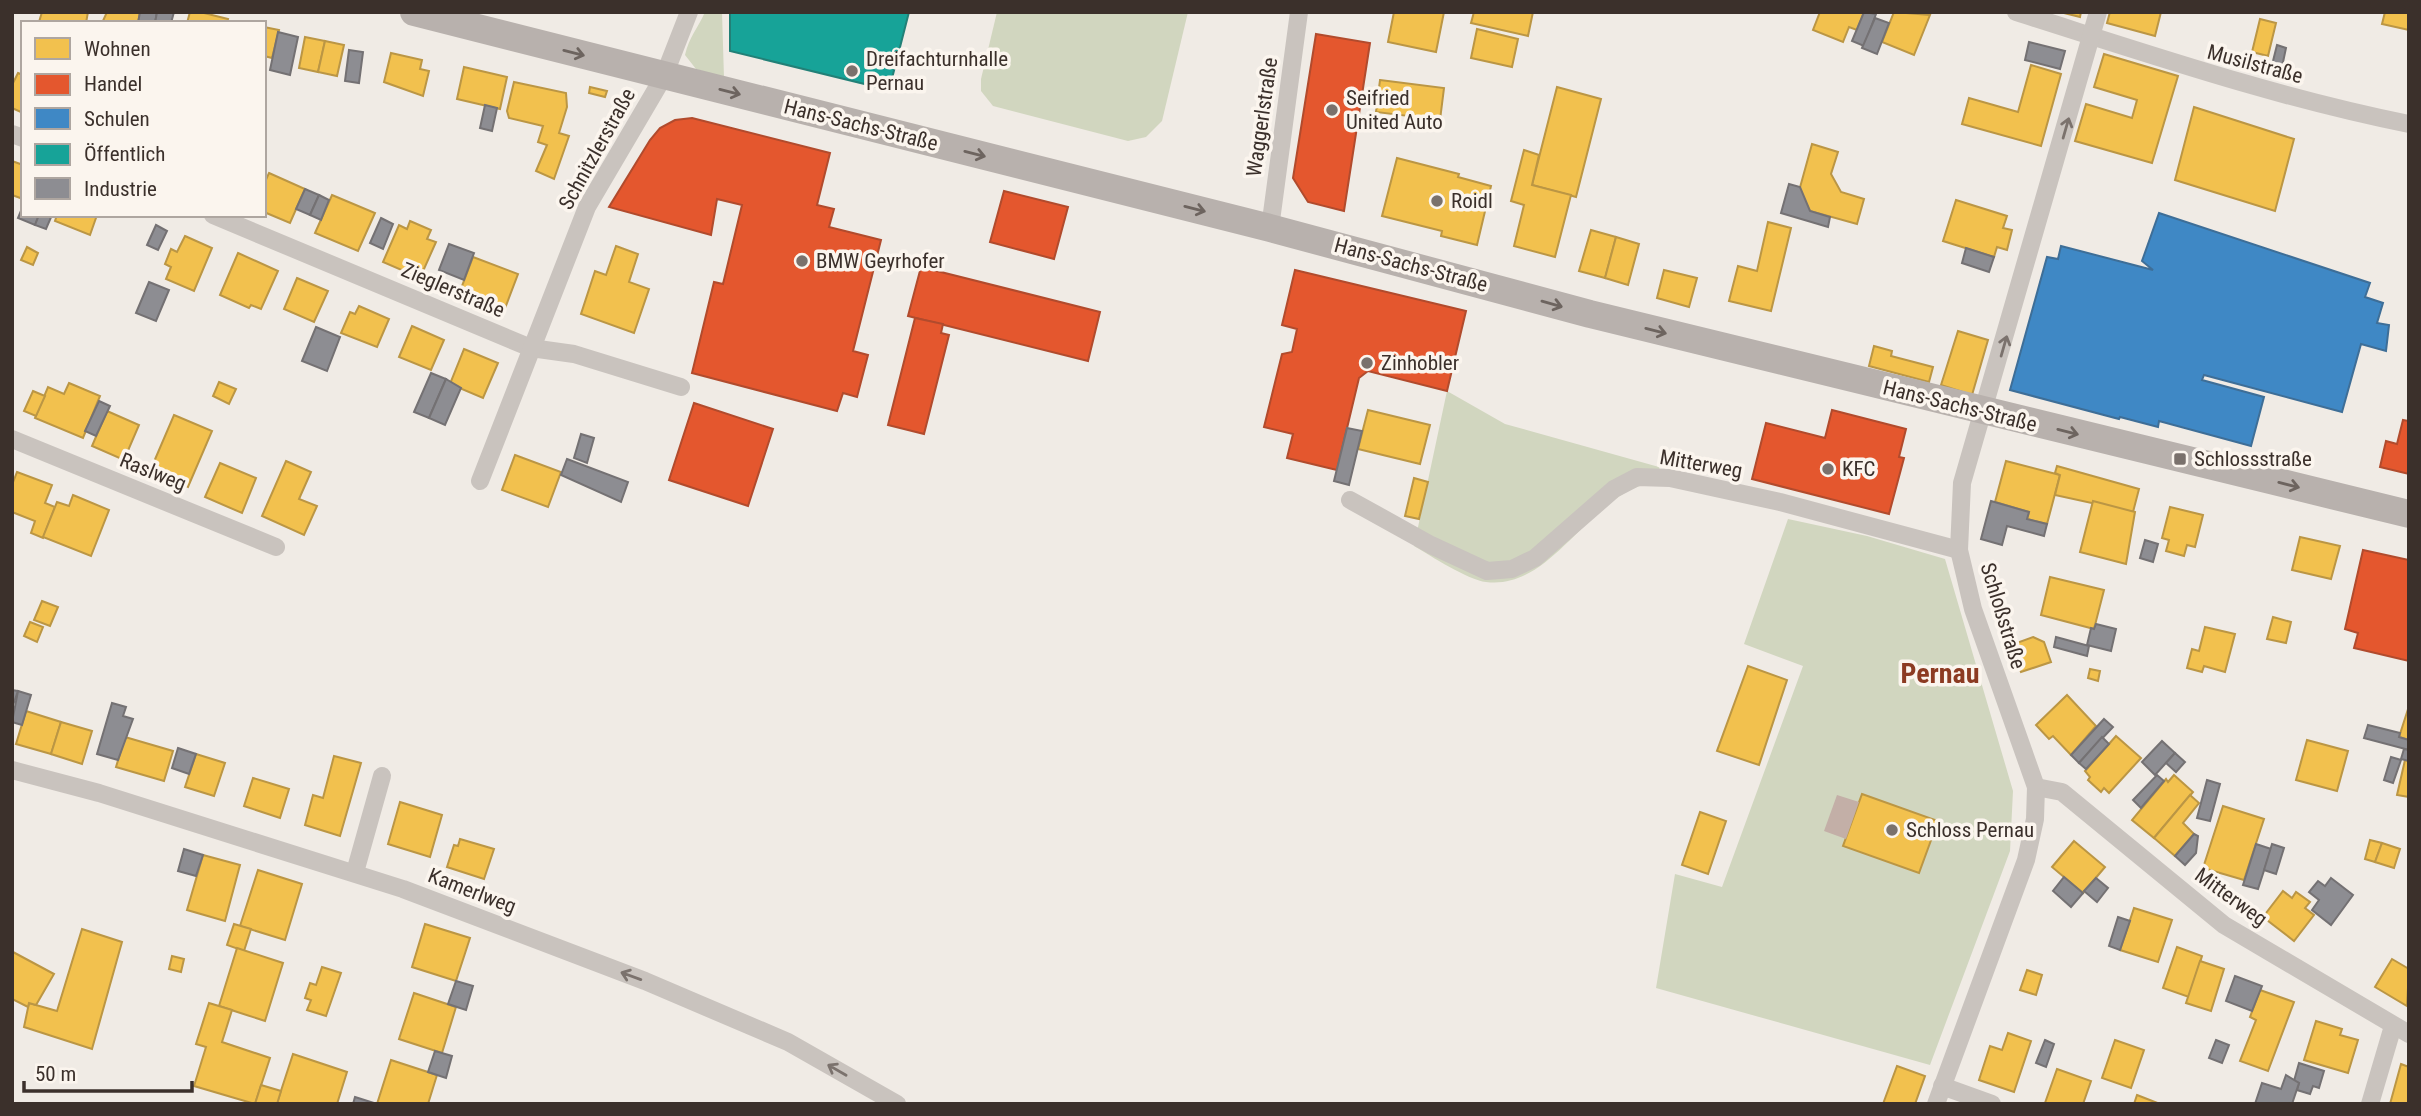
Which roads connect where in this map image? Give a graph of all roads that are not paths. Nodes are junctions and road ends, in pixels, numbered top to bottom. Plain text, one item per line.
1 (414, 12) edge
2 (688, 12) edge
3 (1299, 12) edge
4 (2015, 12) edge
5 (2098, 12) edge
6 (2092, 36) junction
7 (664, 76) junction
8 (2409, 124) edge
9 (218, 217) edge
10 (1270, 228) junction
11 (531, 348) junction
12 (681, 387) dead end
13 (1985, 412) junction
14 (12, 439) edge
15 (480, 481) dead end
16 (1350, 500) dead end
17 (2409, 514) edge
18 (276, 547) dead end
19 (1959, 550) junction
20 (12, 770) edge
21 (382, 776) dead end
22 (2036, 788) junction
23 (355, 872) junction
24 (2401, 1030) edge
25 (1942, 1086) junction
26 (897, 1104) edge
27 (1936, 1104) edge
28 (1992, 1104) edge
29 (2370, 1104) edge

1 -> 7 main road, Hans-Sachs-Straße
2 - 7 street, Schnitzlerstraße
3 - 10 street, Waggerlstraße
4 - 6 street, Musilstraße
5 - 6 street, Schloßstraße
6 - 8 street, Musilstraße
13 -> 6 street, Schloßstraße
7 -> 10 main road, Hans-Sachs-Straße
7 - 11 street, Schnitzlerstraße
9 - 11 street, Zieglerstraße
10 -> 13 main road, Hans-Sachs-Straße
11 - 12 street, Zieglerstraße
11 - 15 street, Schnitzlerstraße
13 -> 17 main road, Hans-Sachs-Straße
13 - 19 street, Schloßstraße
14 - 18 street, Raslweg
16 - 19 street, Mitterweg
19 - 22 street, Schloßstraße
20 - 23 street, Kamerlweg
21 - 23 street
22 - 24 street, Mitterweg
22 - 25 street, Schloßstraße
26 -> 23 street, Kamerlweg
24 - 29 street
25 - 27 street, Schloßstraße
25 - 28 street

